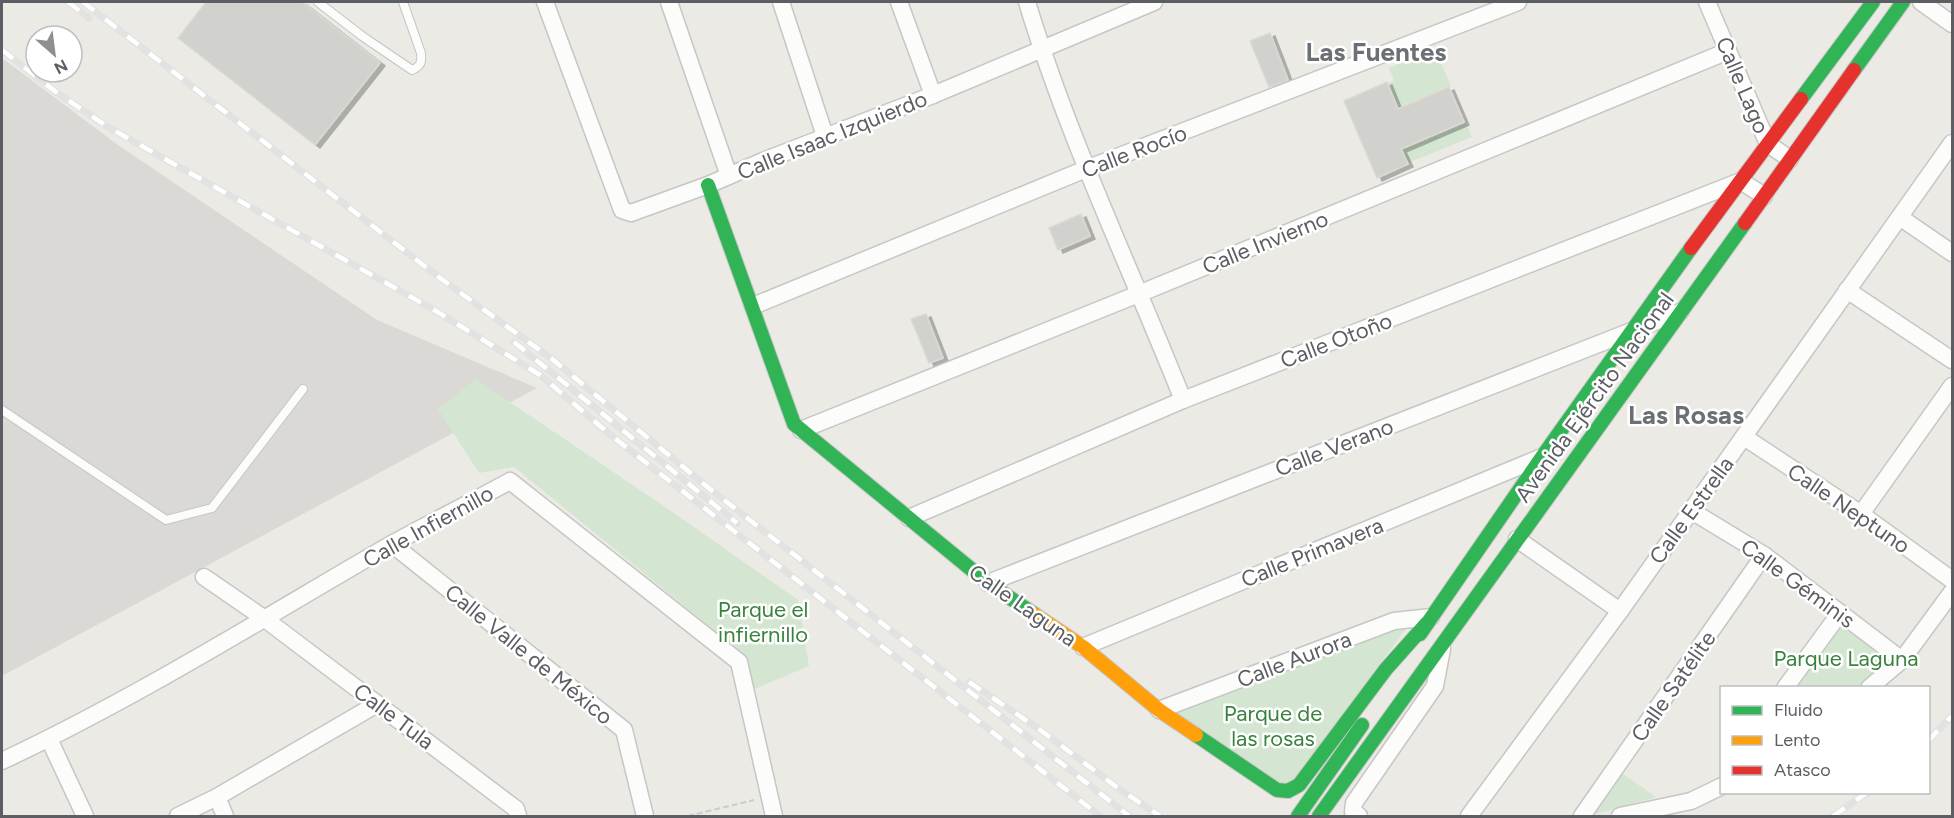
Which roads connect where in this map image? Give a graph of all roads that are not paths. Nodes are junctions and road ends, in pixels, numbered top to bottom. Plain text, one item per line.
1 (318, 2) edge
2 (403, 2) edge
3 (408, 2) edge
4 (545, 2) edge
5 (669, 2) edge
6 (781, 2) edge
7 (899, 2) edge
8 (1027, 2) edge
9 (1150, 2) edge
10 (1518, 2) edge
11 (1707, 2) edge
12 (1874, 2) edge
13 (1903, 2) edge
14 (1921, 2) edge
15 (409, 16) junction
16 (1953, 24) edge
17 (1041, 49) junction
18 (1728, 51) junction
19 (933, 95) junction
20 (825, 136) junction
21 (1953, 143) edge
22 (1768, 144) junction
23 (1790, 159) junction
24 (1086, 170) junction
25 (729, 176) junction
26 (1741, 181) junction
27 (708, 185) junction
28 (1764, 196) junction
29 (1900, 218) junction
30 (1953, 253) edge
31 (1847, 290) junction
32 (1141, 293) junction
33 (753, 306) junction
34 (1681, 312) junction
35 (1635, 330) junction
36 (1953, 360) edge
37 (1953, 386) edge
38 (303, 388) dead end
39 (1183, 400) junction
40 (2, 410) edge
41 (801, 430) junction
42 (1744, 437) junction
43 (1542, 457) junction
44 (1690, 510) junction
45 (1861, 514) junction
46 (909, 518) junction
47 (1517, 539) junction
48 (392, 544) junction
49 (1764, 555) junction
50 (204, 577) dead end
51 (1953, 580) edge
52 (988, 583) junction
53 (1953, 592) edge
54 (1620, 611) junction
55 (1840, 613) junction
56 (265, 619) junction
57 (1429, 620) junction
58 (1443, 645) junction
59 (1083, 647) junction
60 (1902, 660) junction
61 (1786, 686) edge
62 (1870, 686) edge
63 (377, 704) junction
64 (1159, 710) junction
65 (49, 739) junction
66 (2, 761) edge
67 (1720, 787) edge
68 (216, 797) junction
69 (85, 816) edge
70 (178, 816) edge
71 (225, 816) edge
72 (518, 816) edge
73 (645, 816) edge
74 (774, 816) edge
75 (1298, 816) edge
76 (1319, 816) edge
77 (1359, 816) edge
78 (1469, 816) edge
79 (1582, 816) edge
80 (1620, 816) edge

1 - 15 lane
2 - 15 lane
3 - 15 lane
4 - 27 street, Calle Isaac Izquierdo
5 - 25 street
6 - 20 street
7 - 19 street
8 - 17 street
9 - 17 street, Calle Isaac Izquierdo
10 - 24 street, Calle Rocío
11 - 18 street, Calle Lago
12 - 22 main road, Avenida Ejército Nacional
13 - 23 main road, Avenida Ejército Nacional
14 - 16 street
17 - 19 street, Calle Isaac Izquierdo
17 - 24 street
18 - 22 street, Calle Lago
18 - 32 street, Calle Invierno
19 - 20 street, Calle Isaac Izquierdo
20 - 25 street, Calle Isaac Izquierdo
21 - 29 street, Calle Estrella
22 - 23 street, Calle Lago
22 - 26 main road, Avenida Ejército Nacional
23 - 28 main road, Avenida Ejército Nacional
24 - 32 street
24 - 33 street, Calle Rocío
25 - 27 street, Calle Isaac Izquierdo
26 - 28 street
26 - 35 main road, Avenida Ejército Nacional
26 - 39 street, Calle Otoño
27 - 33 main road, Calle Laguna
28 - 34 main road, Avenida Ejército Nacional
29 - 30 street
29 - 31 street, Calle Estrella
31 - 36 street
31 - 42 street, Calle Estrella
32 - 39 street
32 - 41 street, Calle Invierno
33 - 41 main road, Calle Laguna
34 - 35 street, Calle Verano
34 - 47 main road, Avenida Ejército Nacional
35 - 43 main road, Avenida Ejército Nacional
35 - 52 street, Calle Verano
37 - 45 street
38 - 40 lane
39 - 46 street, Calle Otoño
41 - 46 main road, Calle Laguna
42 - 44 street, Calle Estrella
42 - 45 street, Calle Neptuno
43 - 57 main road, Avenida Ejército Nacional
43 - 59 street, Calle Primavera
44 - 49 street, Calle Géminis
44 - 54 street, Calle Estrella
45 - 51 street, Calle Neptuno
46 - 52 main road, Calle Laguna
47 - 54 street
47 - 58 main road, Avenida Ejército Nacional
48 - 56 street, Calle Infiernillo
48 - 73 street, Calle Valle de México
48 - 74 street, Calle Infiernillo
49 - 55 street, Calle Géminis
49 - 79 street, Calle Satélite
50 - 56 street, Calle Tula
52 - 59 main road, Calle Laguna
53 - 60 street
54 - 78 street, Calle Estrella
55 - 60 street, Calle Géminis
55 - 61 street
56 - 63 street, Calle Tula
56 - 65 street, Calle Infiernillo
57 - 64 street, Calle Aurora
57 - 64 main road, Calle Laguna
57 - 75 main road, Avenida Ejército Nacional
58 - 76 main road, Avenida Ejército Nacional
58 - 77 street
59 - 64 main road, Calle Laguna
60 - 62 street
63 - 68 street
63 - 72 street, Calle Tula
65 - 66 street, Calle Infiernillo
65 - 69 street
67 - 80 street
68 - 70 street
68 - 71 street

